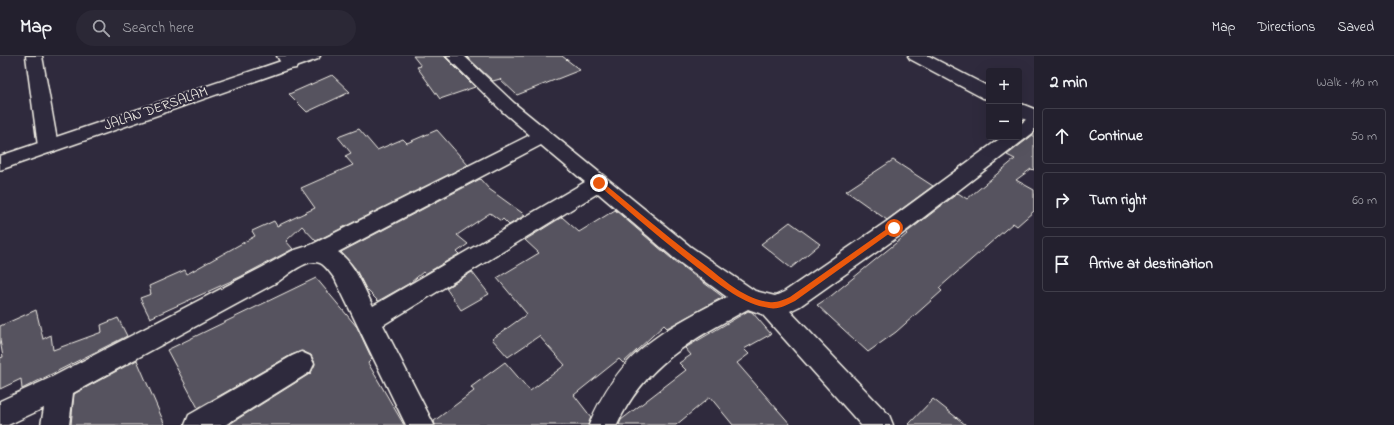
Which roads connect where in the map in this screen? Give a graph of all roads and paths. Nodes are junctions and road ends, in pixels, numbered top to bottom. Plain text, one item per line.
1 (34, 56) edge
2 (312, 56) edge
3 (454, 56) edge
4 (916, 56) edge
5 (287, 60) edge
6 (986, 92) edge
7 (1022, 111) edge
8 (1034, 117) edge
9 (1034, 123) edge
10 (1022, 132) edge
11 (543, 136) junction
12 (1011, 140) edge
13 (48, 146) junction
14 (0, 162) edge
15 (599, 183) junction
16 (316, 253) junction
17 (758, 302) junction
18 (368, 321) junction
19 (301, 364) dead end
20 (61, 386) junction
21 (0, 415) edge
22 (55, 425) edge
23 (199, 425) edge
24 (420, 425) edge
25 (603, 425) edge
26 (879, 425) edge

1 - 13 street
2 - 5 street, JALAN DERSALAM
3 - 11 street
4 - 6 street
5 - 13 street, JALAN DERSALAM
7 - 8 street
9 - 10 street
11 - 15 street
11 - 16 street
12 - 17 street
13 - 14 street, JALAN DERSALAM
15 - 17 street
15 - 18 street
16 - 18 street
16 - 20 street
17 - 25 street
17 - 26 street
18 - 24 street
19 - 23 street
20 - 21 street
20 - 22 street

